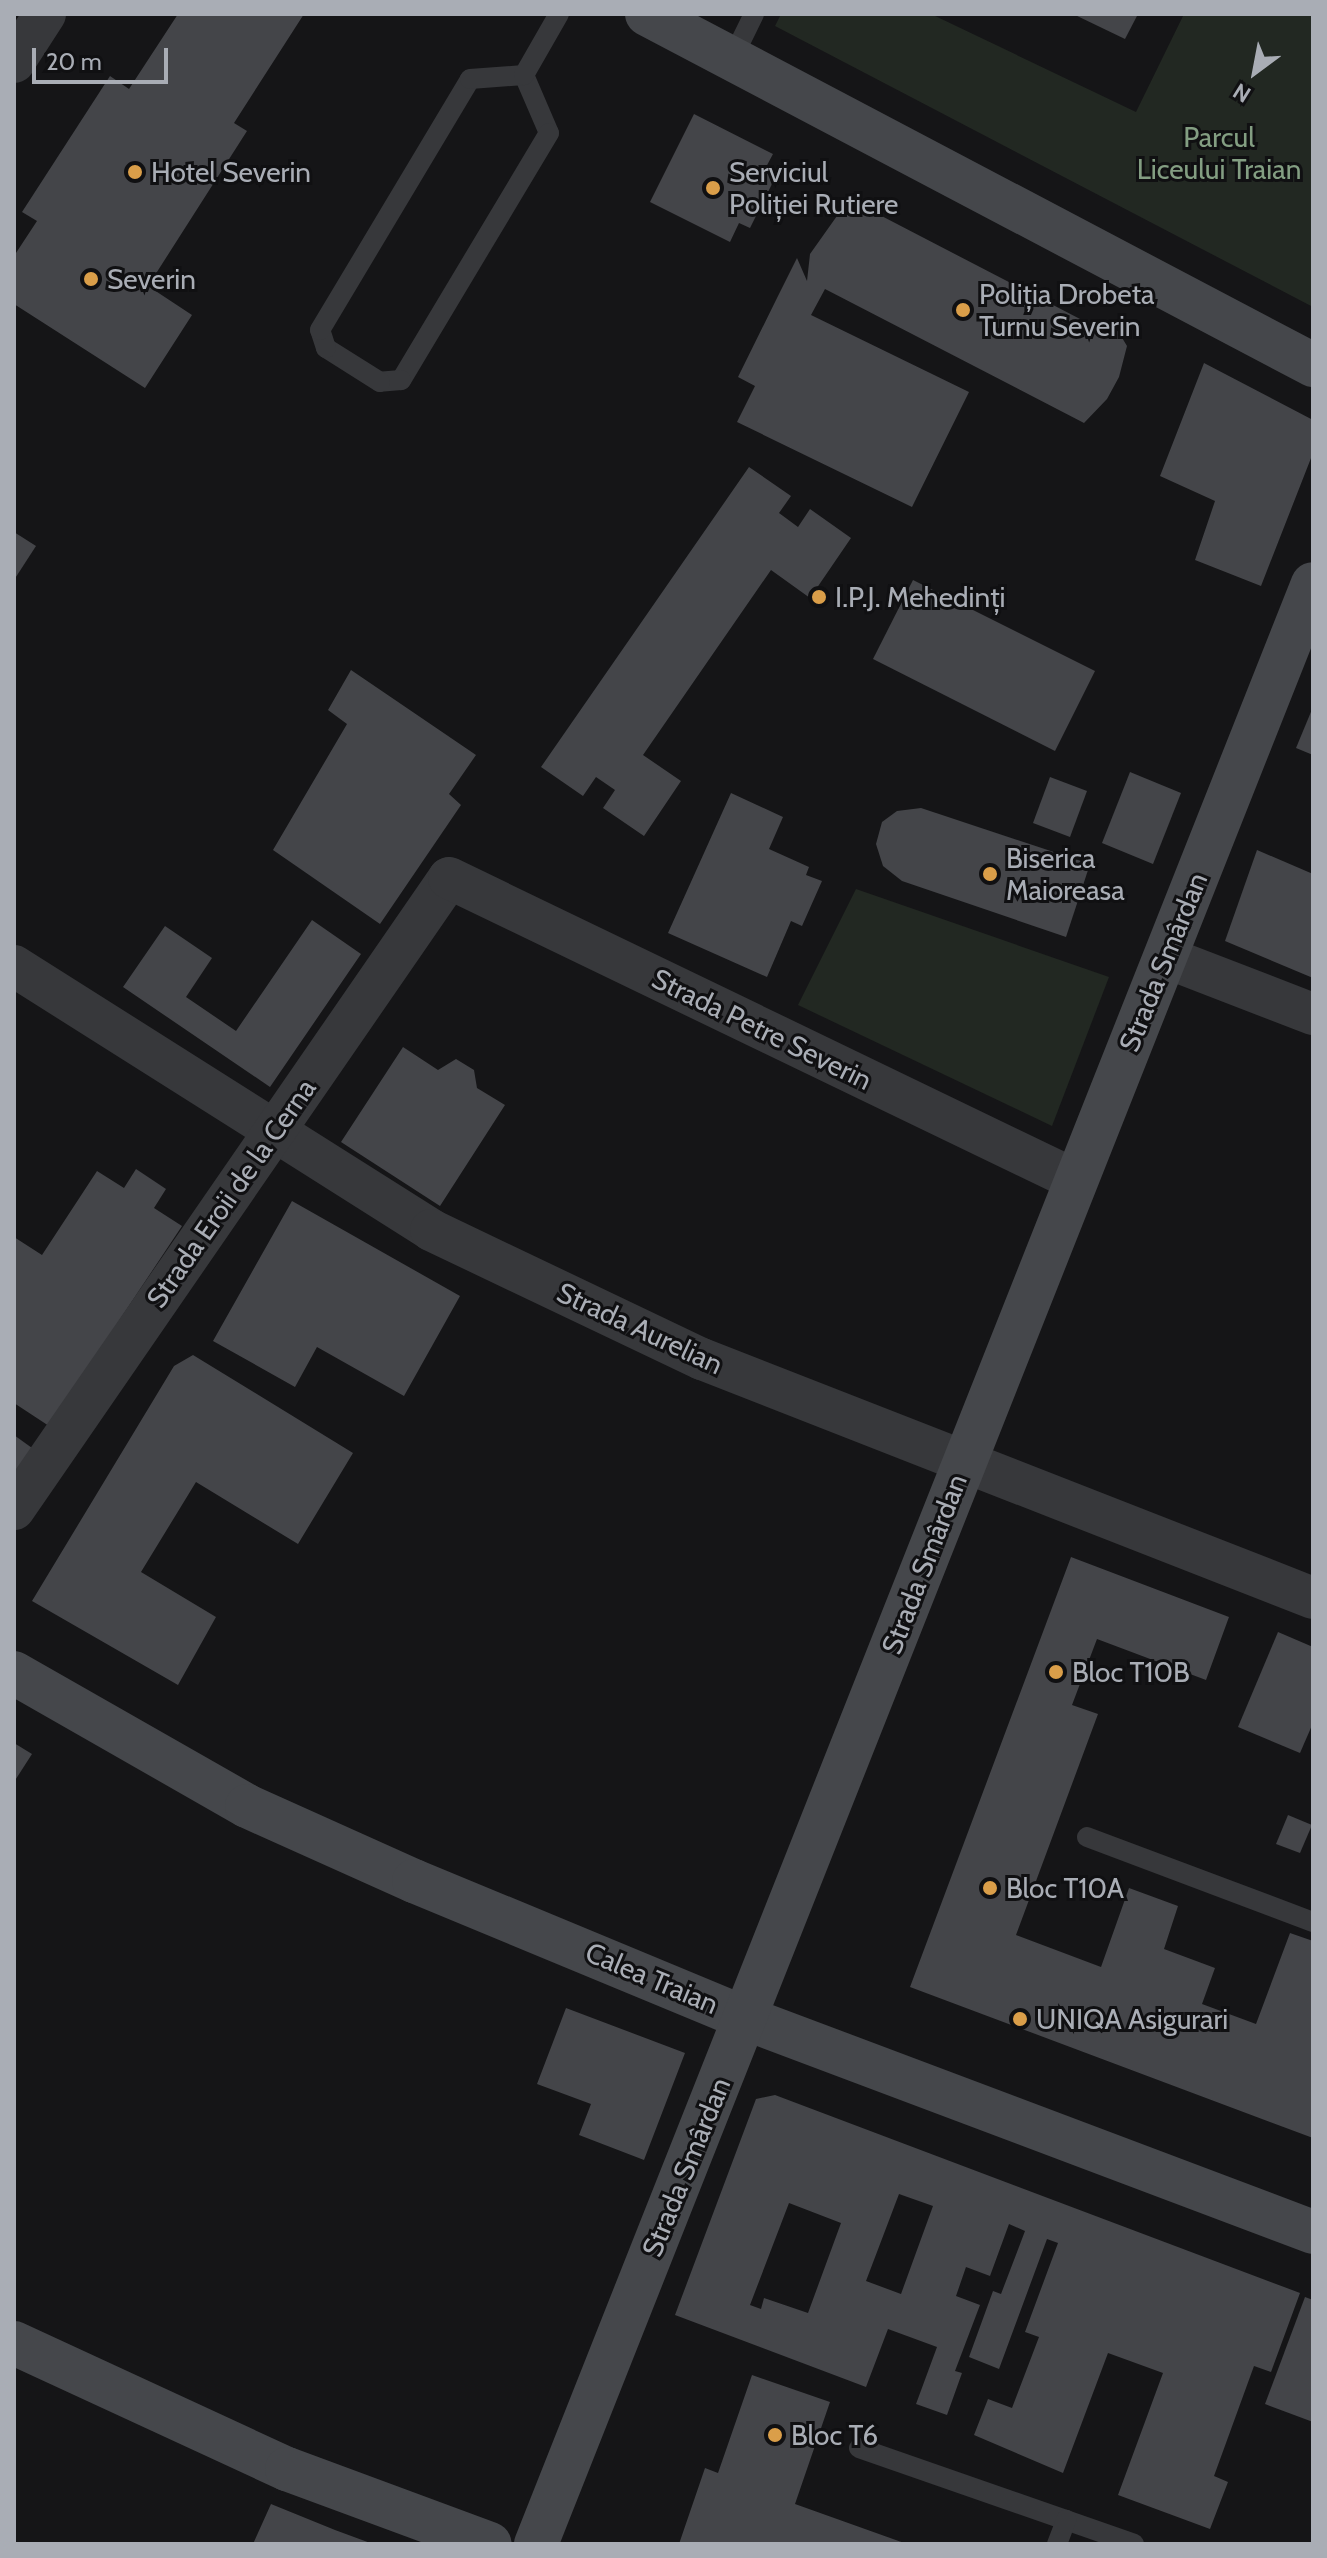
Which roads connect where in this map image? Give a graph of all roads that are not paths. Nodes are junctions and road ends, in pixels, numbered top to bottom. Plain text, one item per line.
1 (45, 14) edge
2 (559, 14) edge
3 (647, 14) edge
4 (754, 14) edge
5 (732, 59) junction
6 (14, 62) edge
7 (524, 75) junction
8 (1313, 365) edge
9 (1313, 584) edge
10 (449, 878) joint
11 (1165, 957) junction
12 (14, 966) edge
13 (1313, 1014) edge
14 (273, 1133) junction
15 (1075, 1180) junction
16 (964, 1461) junction
17 (14, 1509) edge
18 (1313, 1598) edge
19 (14, 1673) edge
20 (1087, 1837) dead end
21 (1313, 1922) edge
22 (745, 2018) junction
23 (1313, 2232) edge
24 (14, 2343) edge
25 (859, 2448) dead end
26 (1066, 2520) junction
27 (490, 2544) edge
28 (536, 2544) edge
29 (1057, 2544) edge
30 (1134, 2544) edge

1 - 6 street
2 - 7 lane
3 - 5 street
4 - 5 lane
5 - 8 street
7 - 7 lane
9 - 11 street, Strada Smârdan
10 - 14 street, Strada Eroii de la Cerna
10 - 15 street, Strada Petre Severin
11 - 13 street
11 - 15 street, Strada Smârdan
12 - 14 street, Strada Aurelian
14 - 16 street, Strada Aurelian
14 - 17 street, Strada Eroii de la Cerna
15 - 16 street, Strada Smârdan
16 - 18 street, Strada Aurelian
16 - 22 street, Strada Smârdan
19 - 22 street, Calea Traian
20 - 21 lane
22 - 23 street, Calea Traian
22 - 28 street, Strada Smârdan
24 - 27 street
25 - 26 lane
26 - 29 lane
26 - 30 lane

